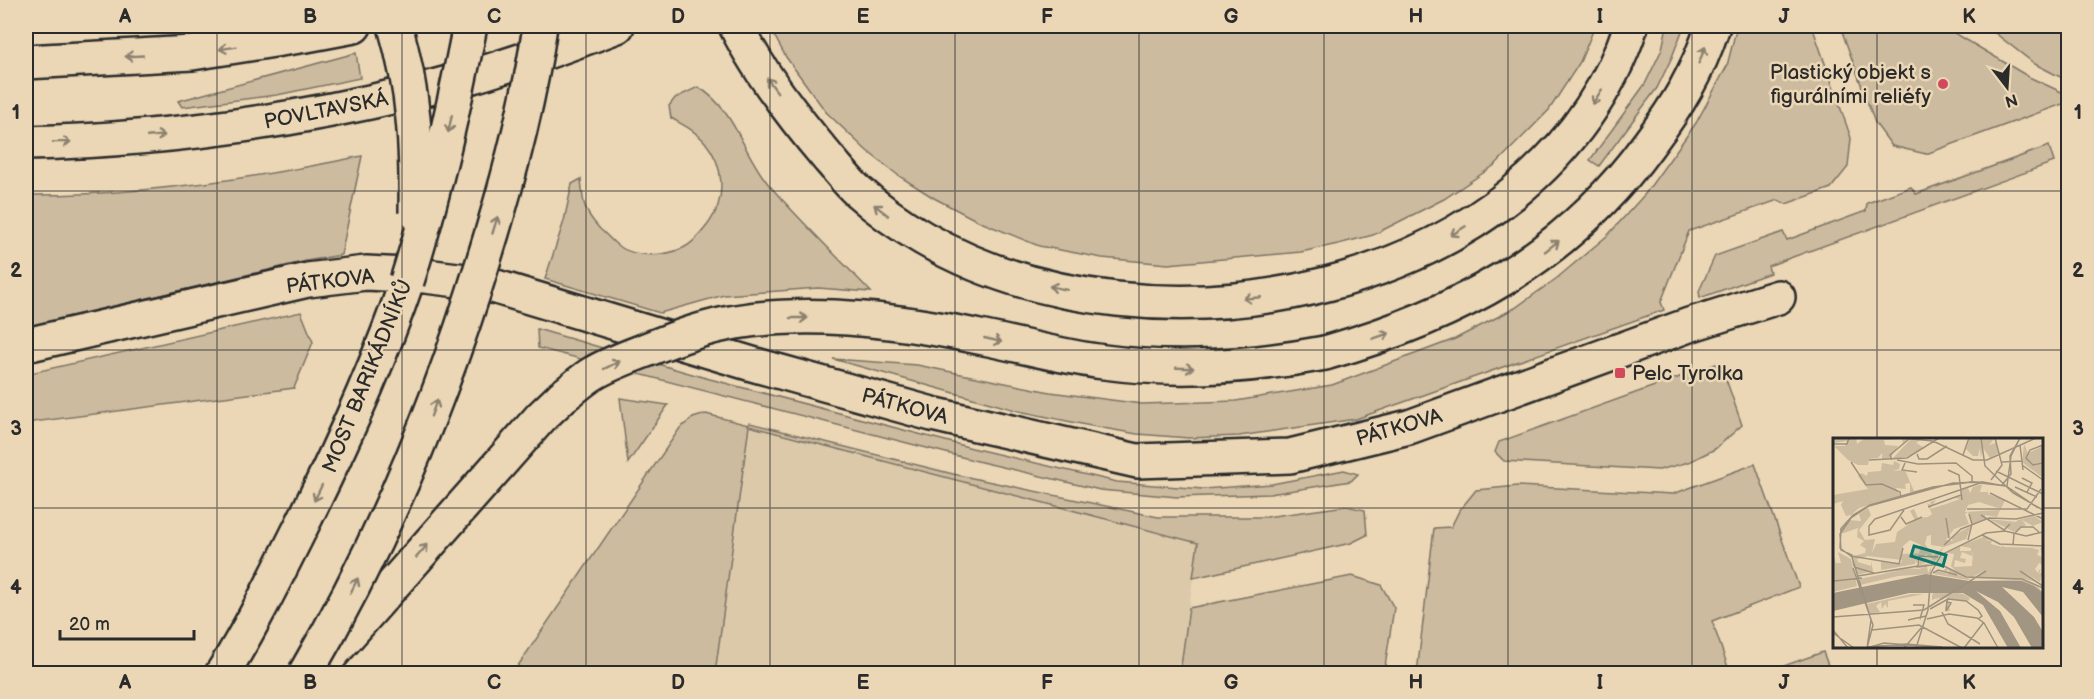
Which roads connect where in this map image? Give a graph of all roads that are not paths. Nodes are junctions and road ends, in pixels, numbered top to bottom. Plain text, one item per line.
1 (354, 26) edge
2 (395, 26) edge
3 (470, 26) edge
4 (540, 26) edge
5 (617, 26) edge
6 (736, 26) edge
7 (1631, 26) edge
8 (1713, 26) edge
9 (26, 62) edge
10 (26, 142) edge
11 (407, 281) junction
12 (1778, 297) dead end
13 (26, 345) edge
14 (222, 674) edge
15 (305, 674) edge
16 (314, 674) edge

1 -> 9 main road
2 - 11 main road, bridge
3 -> 11 main road, MOST BARIKÁDNÍKŮ, bridge
15 -> 4 main road, bridge
10 -> 5 main road, POVLTAVSKÁ
7 -> 6 main road
16 -> 8 main road, bridge
11 -> 14 main road, MOST BARIKÁDNÍKŮ
12 - 13 main road, PÁTKOVA

